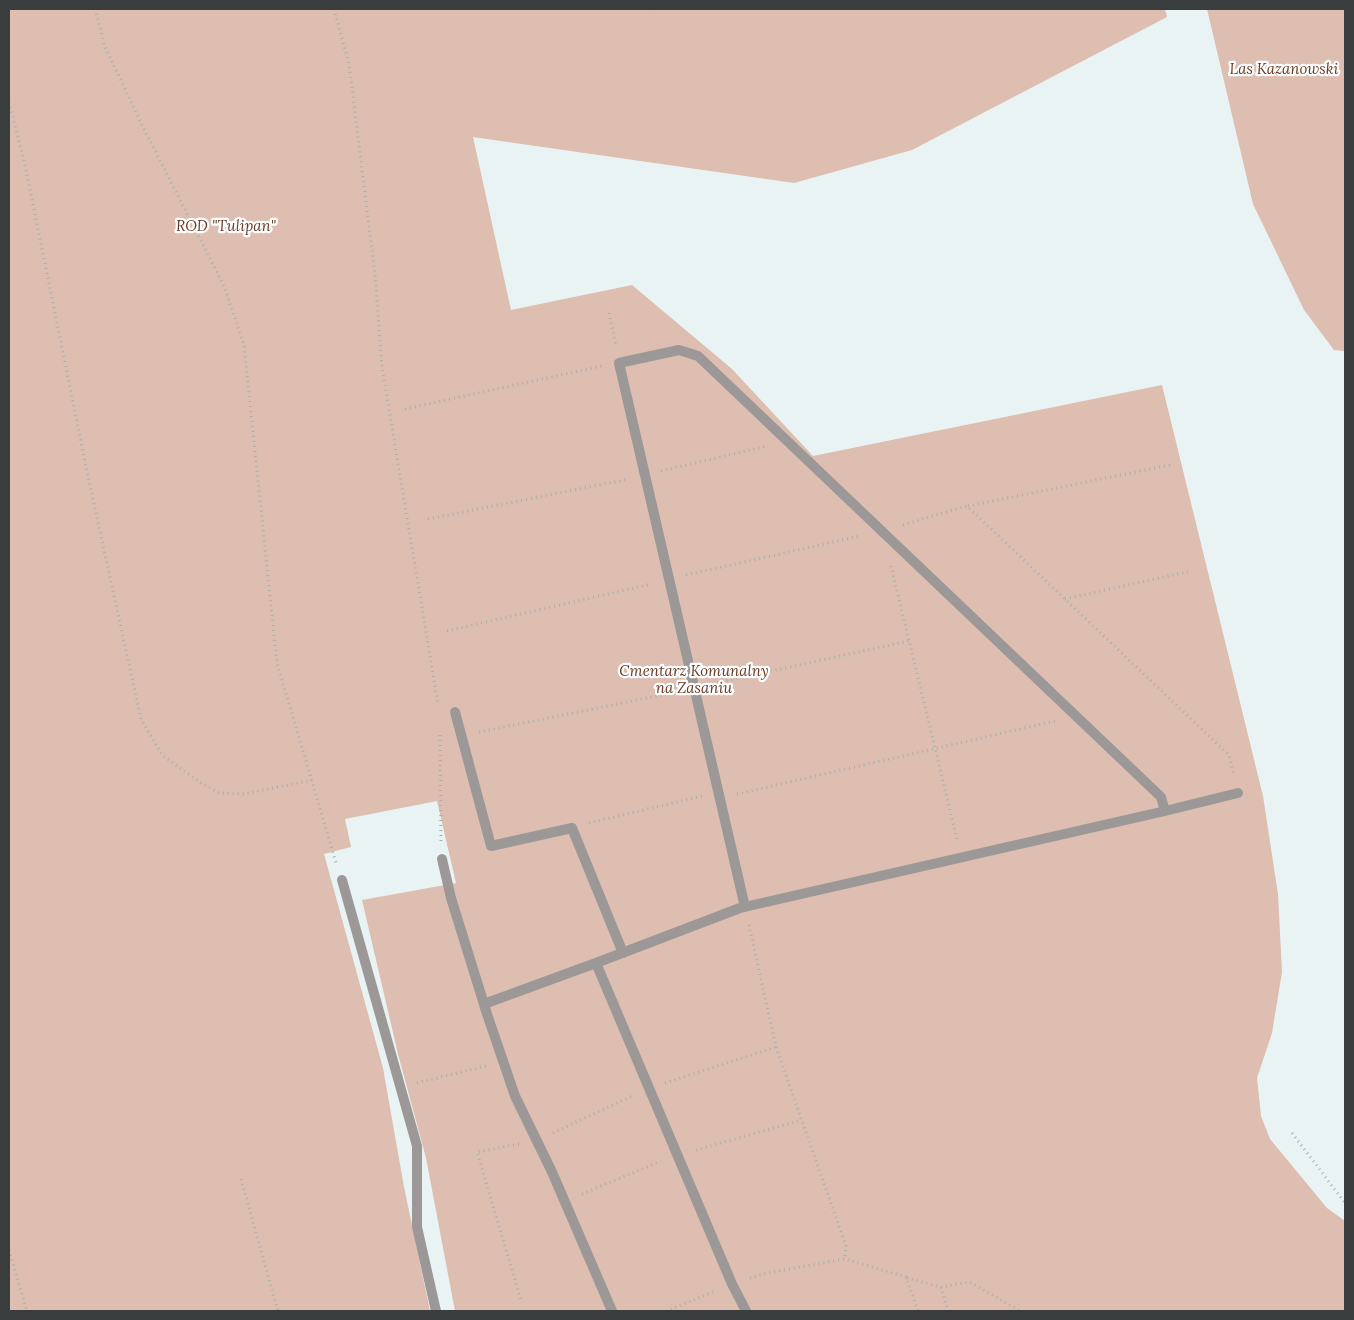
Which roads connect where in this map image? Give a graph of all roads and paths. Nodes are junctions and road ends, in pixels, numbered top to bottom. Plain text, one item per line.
1 (95, 9) edge
2 (334, 9) edge
3 (9, 102) edge
4 (609, 313) dead end
5 (619, 363) junction
6 (405, 409) dead end
7 (787, 441) junction
8 (1170, 465) dead end
9 (645, 476) junction
10 (967, 506) junction
11 (428, 520) dead end
12 (882, 532) junction
13 (1191, 571) dead end
14 (1064, 599) junction
15 (909, 642) junction
16 (694, 688) junction
17 (439, 709) dead end
18 (455, 712) dead end
19 (1077, 717) junction
20 (440, 728) dead end
21 (462, 736) junction
22 (935, 749) junction
23 (312, 780) junction
24 (1238, 793) joint
25 (719, 795) junction
26 (1165, 811) junction
27 (572, 828) junction
28 (961, 857) junction
29 (442, 859) joint
30 (342, 880) joint
31 (745, 907) junction
32 (623, 953) junction
33 (596, 963) junction
34 (484, 1004) junction
35 (776, 1047) junction
36 (504, 1061) junction
37 (413, 1084) dead end
38 (649, 1088) junction
39 (802, 1120) junction
40 (1292, 1133) dead end
41 (537, 1140) junction
42 (678, 1155) junction
43 (240, 1179) dead end
44 (565, 1201) junction
45 (1345, 1203) edge
46 (9, 1250) edge
47 (845, 1259) junction
48 (906, 1277) junction
49 (732, 1284) junction
50 (941, 1287) junction
51 (521, 1300) dead end
52 (27, 1311) edge
53 (278, 1311) edge
54 (436, 1311) edge
55 (612, 1311) edge
56 (666, 1311) edge
57 (746, 1311) edge
58 (918, 1311) edge
59 (948, 1311) edge
60 (1020, 1311) edge

1 - 23 path
2 - 17 path
3 - 23 path
4 - 5 path
5 - 6 path
5 - 7 street
5 - 9 street
7 - 9 path
7 - 12 street
8 - 10 path
9 - 11 path
9 - 16 street
10 - 12 path
10 - 14 path
12 - 15 path
12 - 19 street
13 - 14 path
14 - 24 path
15 - 16 path
15 - 22 path
16 - 21 path
16 - 25 street
18 - 21 street
19 - 22 path
19 - 26 street
20 - 29 path
21 - 27 street
22 - 25 path
22 - 28 path
23 - 30 path
24 - 26 street
25 - 27 path
25 - 31 street
26 - 28 street
27 - 32 street
28 - 31 street
29 - 34 street
30 - 54 street
31 - 32 street
31 - 35 path
32 - 33 street
33 - 34 street
33 - 38 street
34 - 36 street
35 - 38 path
35 - 39 path
36 - 37 path
36 - 41 street
38 - 41 path
38 - 42 street
39 - 42 path
39 - 47 path
40 - 45 path
41 - 44 street
41 - 51 path
42 - 44 path
42 - 49 street
43 - 53 path
44 - 55 street
46 - 52 path
47 - 48 path
47 - 49 path
48 - 50 path
48 - 58 path
49 - 56 path
49 - 57 street
50 - 59 path
50 - 60 path

